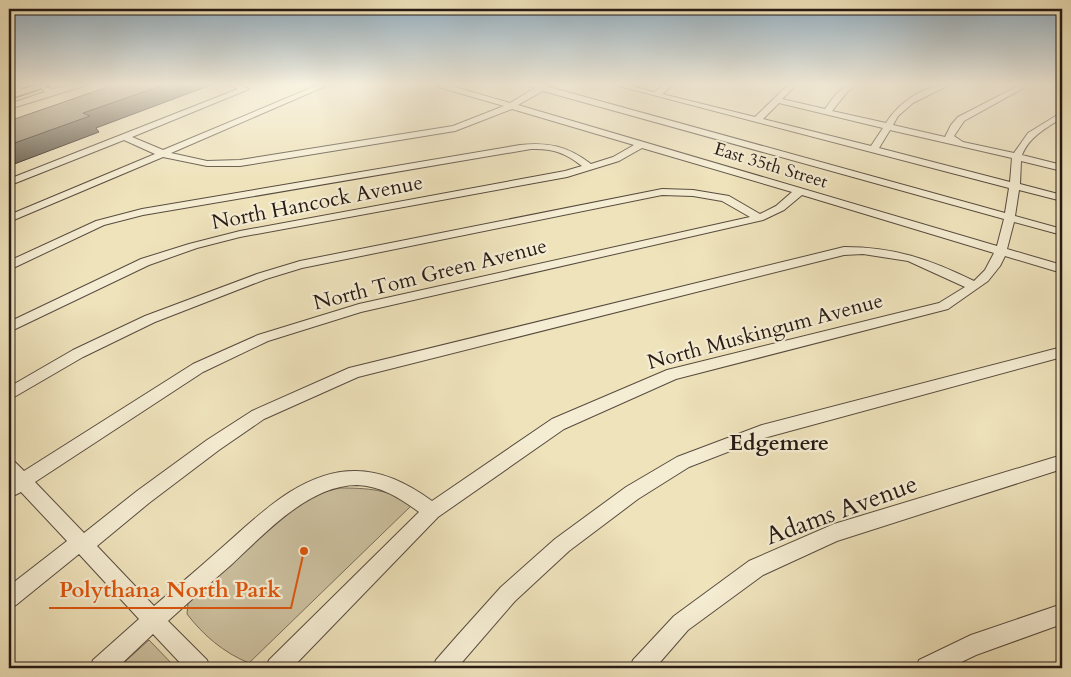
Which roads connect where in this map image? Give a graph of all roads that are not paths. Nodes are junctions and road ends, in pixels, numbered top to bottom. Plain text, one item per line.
1 (173, 117) edge
2 (250, 117) edge
3 (488, 117) edge
4 (549, 117) edge
5 (653, 117) edge
6 (743, 117) edge
7 (759, 117) edge
8 (847, 117) edge
9 (895, 117) edge
10 (966, 117) edge
11 (1058, 117) edge
12 (756, 120) junction
13 (888, 126) junction
14 (124, 136) junction
15 (954, 142) junction
16 (642, 144) junction
17 (873, 150) junction
18 (162, 154) junction
19 (1017, 157) junction
20 (590, 168) junction
21 (1062, 168) edge
22 (9, 182) edge
23 (1015, 186) junction
24 (800, 191) junction
25 (1062, 198) edge
26 (1008, 217) junction
27 (759, 218) junction
28 (9, 219) edge
29 (1062, 232) edge
30 (1001, 250) junction
31 (9, 266) edge
32 (1062, 269) edge
33 (974, 286) junction
34 (9, 327) edge
35 (1062, 352) edge
36 (9, 394) edge
37 (1062, 462) edge
38 (9, 467) edge
39 (15, 485) edge
40 (432, 511) junction
41 (81, 544) junction
42 (9, 598) edge
43 (1062, 614) edge
44 (153, 620) junction
45 (101, 668) edge
46 (199, 668) edge
47 (277, 668) edge
48 (444, 668) edge
49 (641, 668) edge
50 (927, 668) edge

1 - 14 street
2 - 18 street
3 - 18 street
4 - 16 street, East 35th Street
5 - 26 street
6 - 12 street
7 - 12 street
8 - 13 street
9 - 13 street
10 - 15 street
11 - 19 street
12 - 17 street
13 - 15 street
13 - 17 street
14 - 18 street
14 - 22 street
15 - 19 street
16 - 20 street, North Hancock Avenue
16 - 24 street, East 35th Street
17 - 23 street
18 - 28 street
19 - 21 street
19 - 23 street, North Muskingum Avenue
20 - 31 street
20 - 34 street, North Hancock Avenue
23 - 25 street
23 - 26 street, North Muskingum Avenue
24 - 27 street, North Tom Green Avenue
24 - 30 street, East 35th Street
26 - 29 street
26 - 30 street, North Muskingum Avenue
27 - 36 lane
27 - 39 street, North Tom Green Avenue
30 - 32 street, East 35th Street
30 - 33 street, North Muskingum Avenue
33 - 40 street, North Muskingum Avenue
33 - 41 street
35 - 48 street
37 - 49 street, Adams Avenue
38 - 39 street
39 - 41 street
40 - 44 street
40 - 47 street, North Muskingum Avenue
41 - 42 street
41 - 44 street
43 - 50 street
44 - 45 street
44 - 46 street

